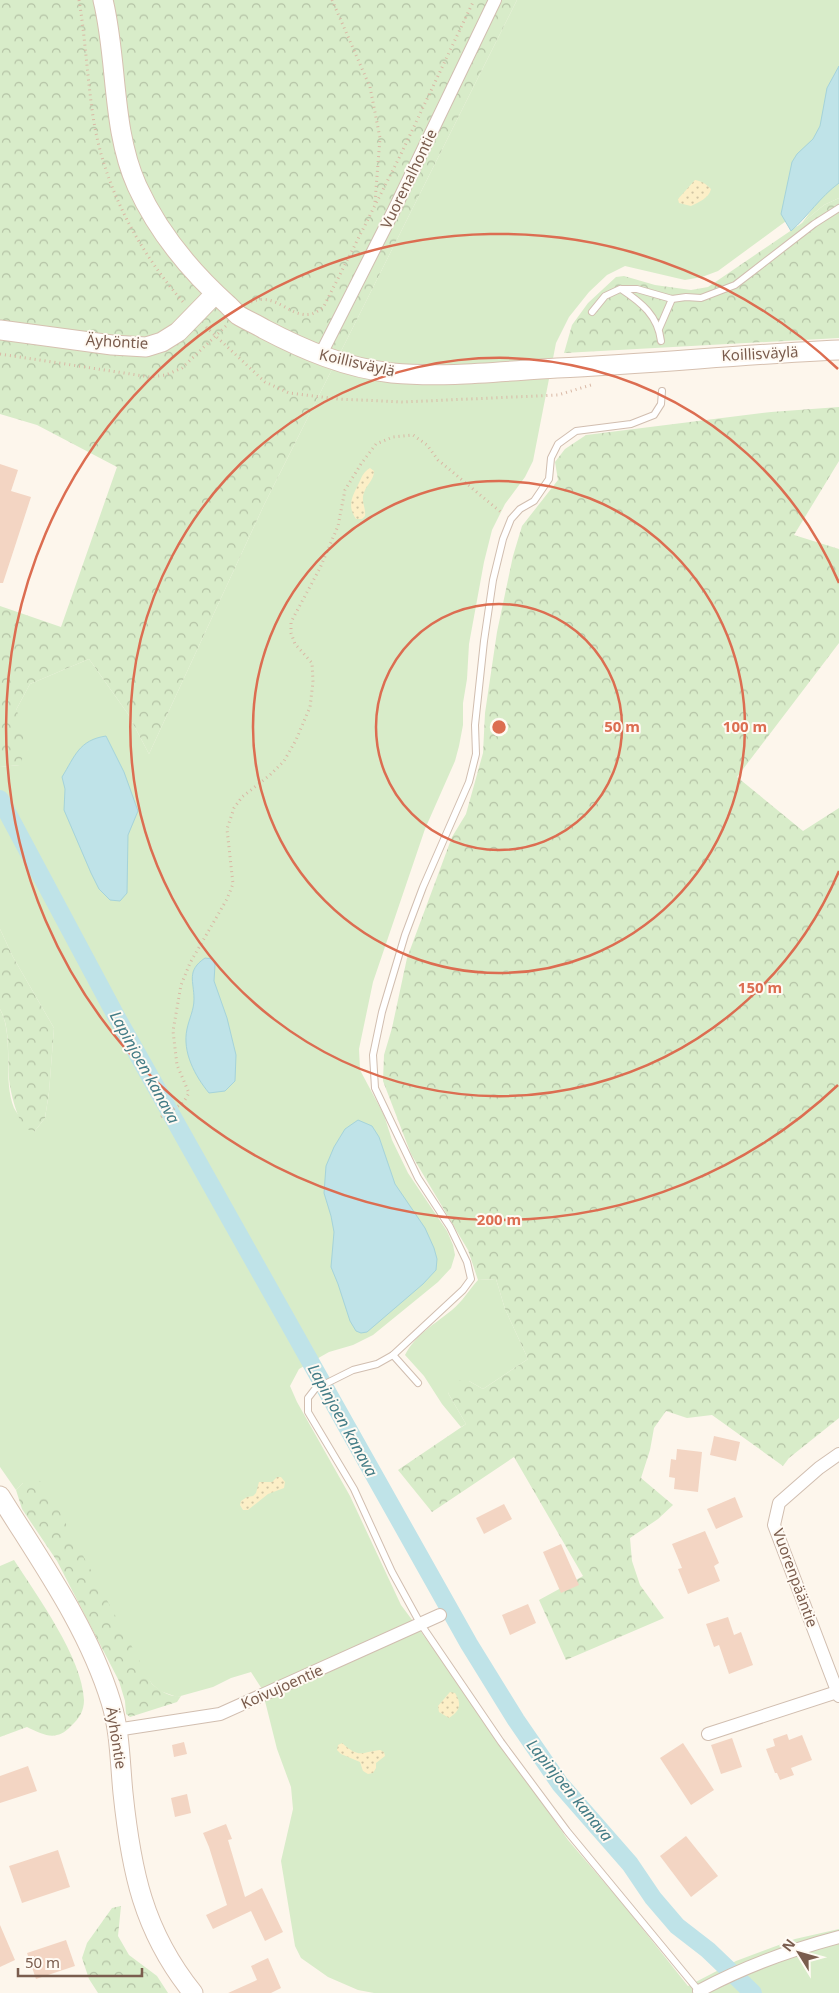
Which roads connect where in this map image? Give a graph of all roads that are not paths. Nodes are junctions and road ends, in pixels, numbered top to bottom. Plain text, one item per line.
1 (103, 0) edge
2 (495, 0) edge
3 (839, 208) edge
4 (620, 289) junction
5 (215, 294) junction
6 (672, 299) junction
7 (592, 312) dead end
8 (659, 329) junction
9 (0, 330) edge
10 (661, 342) dead end
11 (839, 350) edge
12 (320, 356) junction
13 (662, 391) dead end
14 (393, 1355) junction
15 (418, 1384) dead end
16 (839, 1454) edge
17 (0, 1496) edge
18 (440, 1615) dead end
19 (420, 1623) junction
20 (838, 1694) edge
21 (116, 1730) junction
22 (708, 1734) dead end
23 (839, 1936) edge
24 (699, 1991) joint
25 (193, 1993) edge

1 - 5 main road, Koillisväylä
2 - 12 street, Vuorenalhontie
3 - 6 lane
4 - 6 lane
4 - 7 lane
4 - 8 lane
5 - 9 main road, Äyhöntie
5 - 12 main road, Koillisväylä
6 - 8 lane
8 - 10 lane
11 - 12 main road, Koillisväylä
13 - 14 lane
14 - 15 lane
14 - 19 lane
16 - 20 street, Vuorenpääntie
17 - 21 main road, Äyhöntie
18 - 19 street, Koivujoentie
19 - 21 street, Koivujoentie
19 - 24 lane
20 - 22 street
21 - 25 main road, Äyhöntie
23 - 24 street

